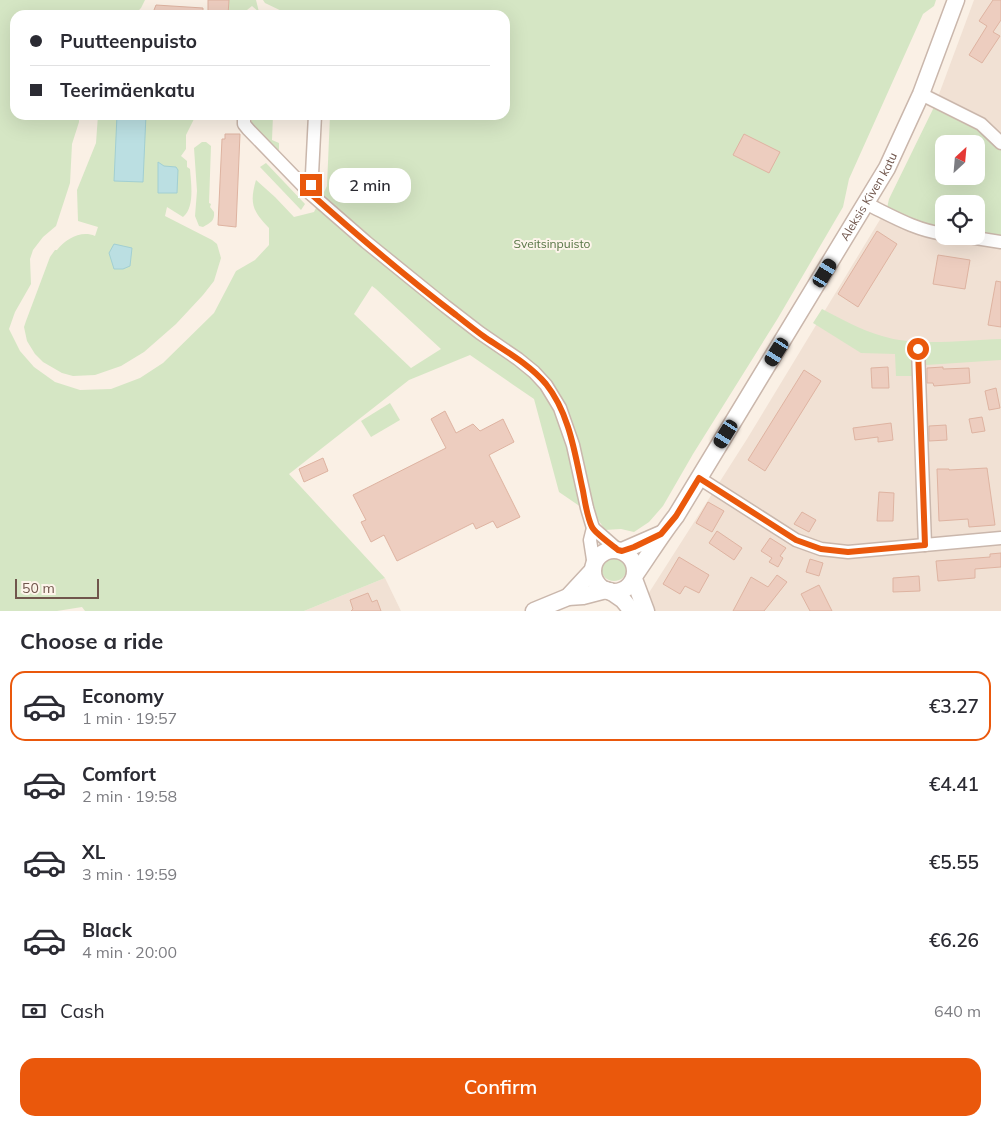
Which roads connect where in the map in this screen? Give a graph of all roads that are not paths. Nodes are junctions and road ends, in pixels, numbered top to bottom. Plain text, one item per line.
1 (956, 0) edge
2 (922, 94) junction
3 (244, 120) edge
4 (314, 120) edge
5 (1001, 143) edge
6 (311, 194) junction
7 (867, 204) junction
8 (935, 232) edge
9 (985, 239) edge
10 (1001, 242) edge
11 (918, 349) dead end
12 (699, 478) junction
13 (592, 528) junction
14 (661, 534) junction
15 (1001, 538) edge
16 (925, 545) junction
17 (620, 550) junction
18 (594, 568) junction
19 (634, 577) junction
20 (608, 591) junction
21 (568, 597) junction
22 (534, 611) edge
23 (632, 611) edge
24 (646, 611) edge

1 - 2 street, Aleksis Kiven katu
2 - 5 street
2 - 7 street, Aleksis Kiven katu
3 - 6 street
4 - 6 street
6 - 13 street
7 - 8 street
7 - 12 street, Aleksis Kiven katu
9 - 10 street
11 - 16 street
12 - 14 street, Aleksis Kiven katu
12 - 16 street
13 - 17 street
13 - 18 street
14 - 17 street, Aleksis Kiven katu
14 - 19 street, Aleksis Kiven katu
15 - 16 street
17 - 18 street
17 - 19 street
18 - 20 street
18 - 21 street
19 - 20 street
19 - 24 street
20 - 21 street
20 - 23 street
21 - 22 street

